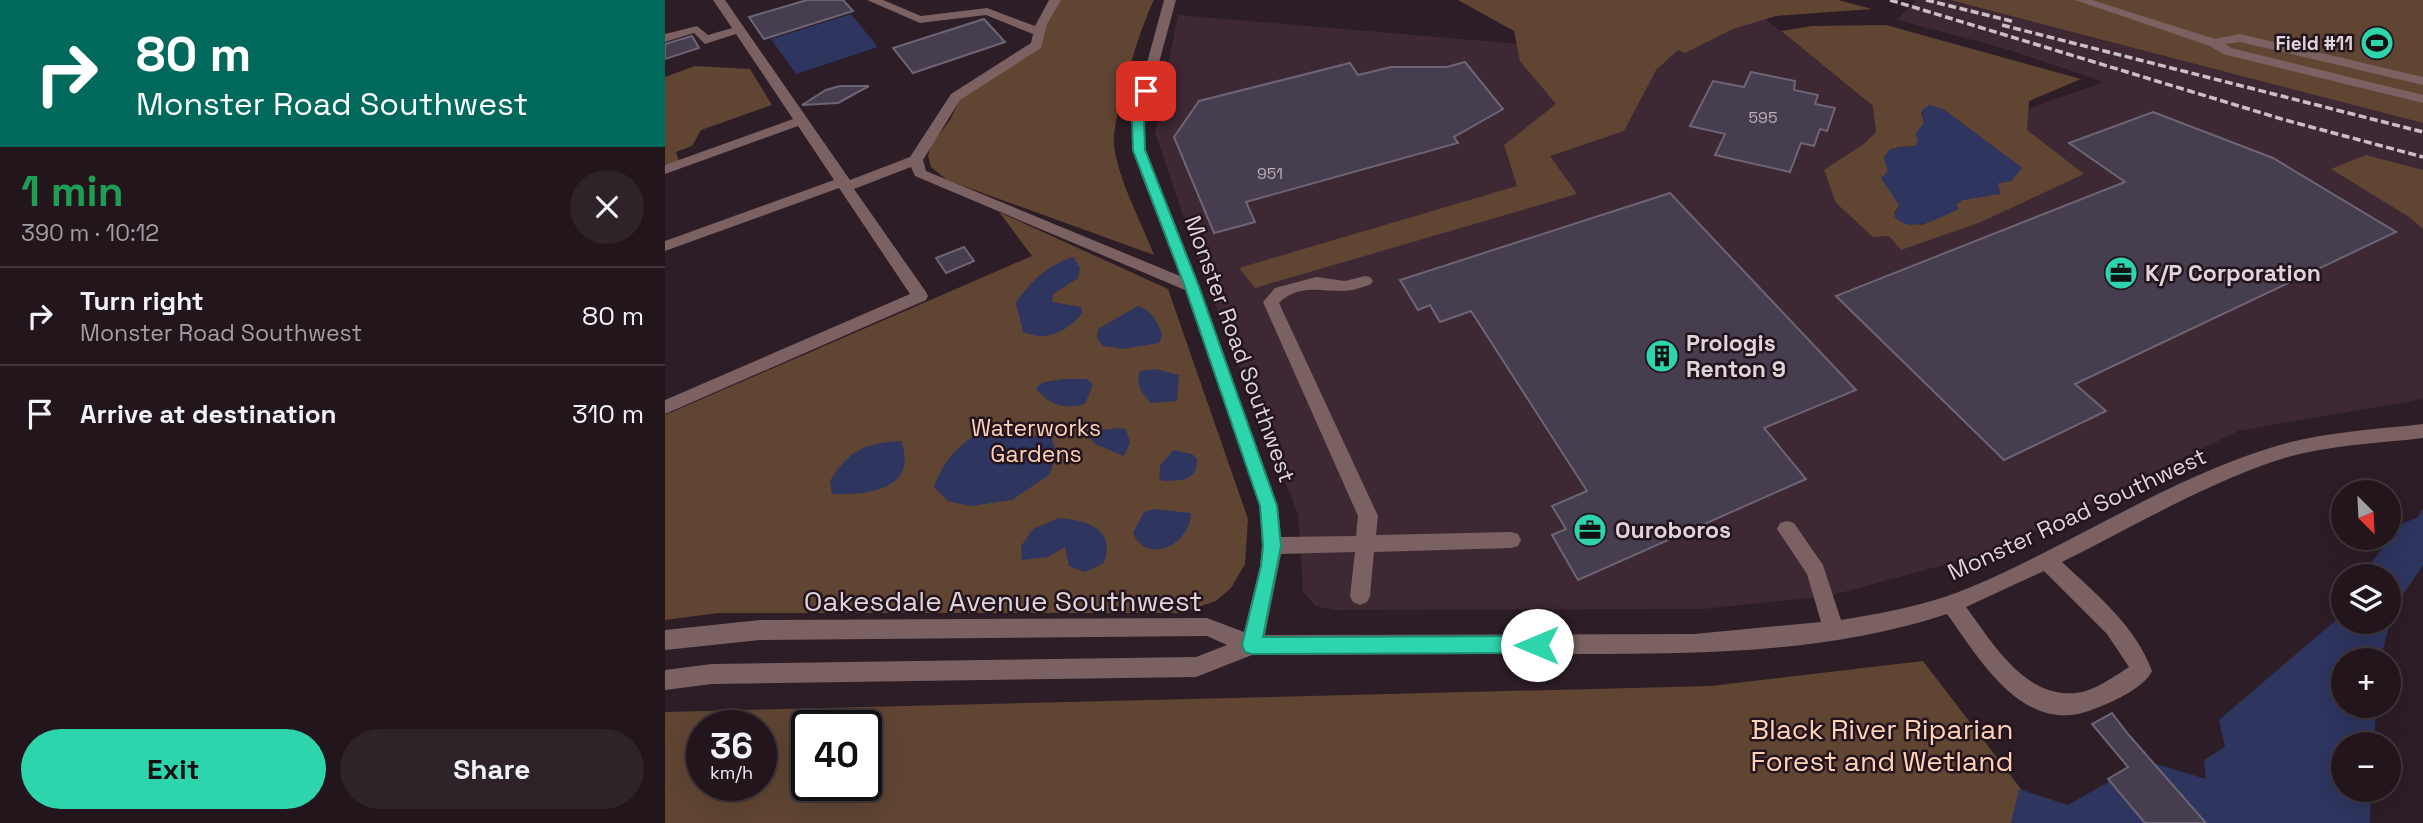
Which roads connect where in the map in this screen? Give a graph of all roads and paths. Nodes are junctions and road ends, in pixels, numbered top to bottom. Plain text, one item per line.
1 (719, 0) edge
2 (873, 0) edge
3 (1055, 0) edge
4 (1170, 0) edge
5 (2081, 0) edge
6 (739, 29) junction
7 (1039, 32) junction
8 (665, 38) edge
9 (2214, 43) junction
10 (2423, 82) edge
11 (2423, 99) edge
12 (802, 120) junction
13 (916, 160) junction
14 (665, 170) edge
15 (846, 183) junction
16 (665, 246) edge
17 (1365, 281) dead end
18 (1192, 287) junction
19 (665, 407) edge
20 (2423, 430) edge
21 (1787, 529) dead end
22 (1511, 540) dead end
23 (1365, 544) junction
24 (1272, 546) junction
25 (2046, 560) junction
26 (1360, 596) dead end
27 (1951, 603) junction
28 (1834, 631) junction
29 (665, 640) edge
30 (1252, 645) junction
31 (665, 680) edge

1 - 6 street
2 - 7 street
3 - 7 street
4 - 18 street, Monster Road Southwest
5 - 9 street
6 - 8 street
6 - 12 street
7 - 13 street
9 - 10 street
9 - 11 street
12 - 14 street
12 - 15 street
13 - 15 street
13 - 18 street
15 - 16 street
15 - 19 street
17 - 23 street
18 - 24 street, Monster Road Southwest
20 - 25 street, Monster Road Southwest
21 - 28 street
22 - 23 street
23 - 24 street
23 - 26 street
24 - 30 street, Monster Road Southwest
25 - 27 street, Monster Road Southwest
25 - 27 street
27 - 28 street, Monster Road Southwest
28 - 30 street, Monster Road Southwest
29 - 30 street, Oakesdale Avenue Southwest
30 - 31 street

